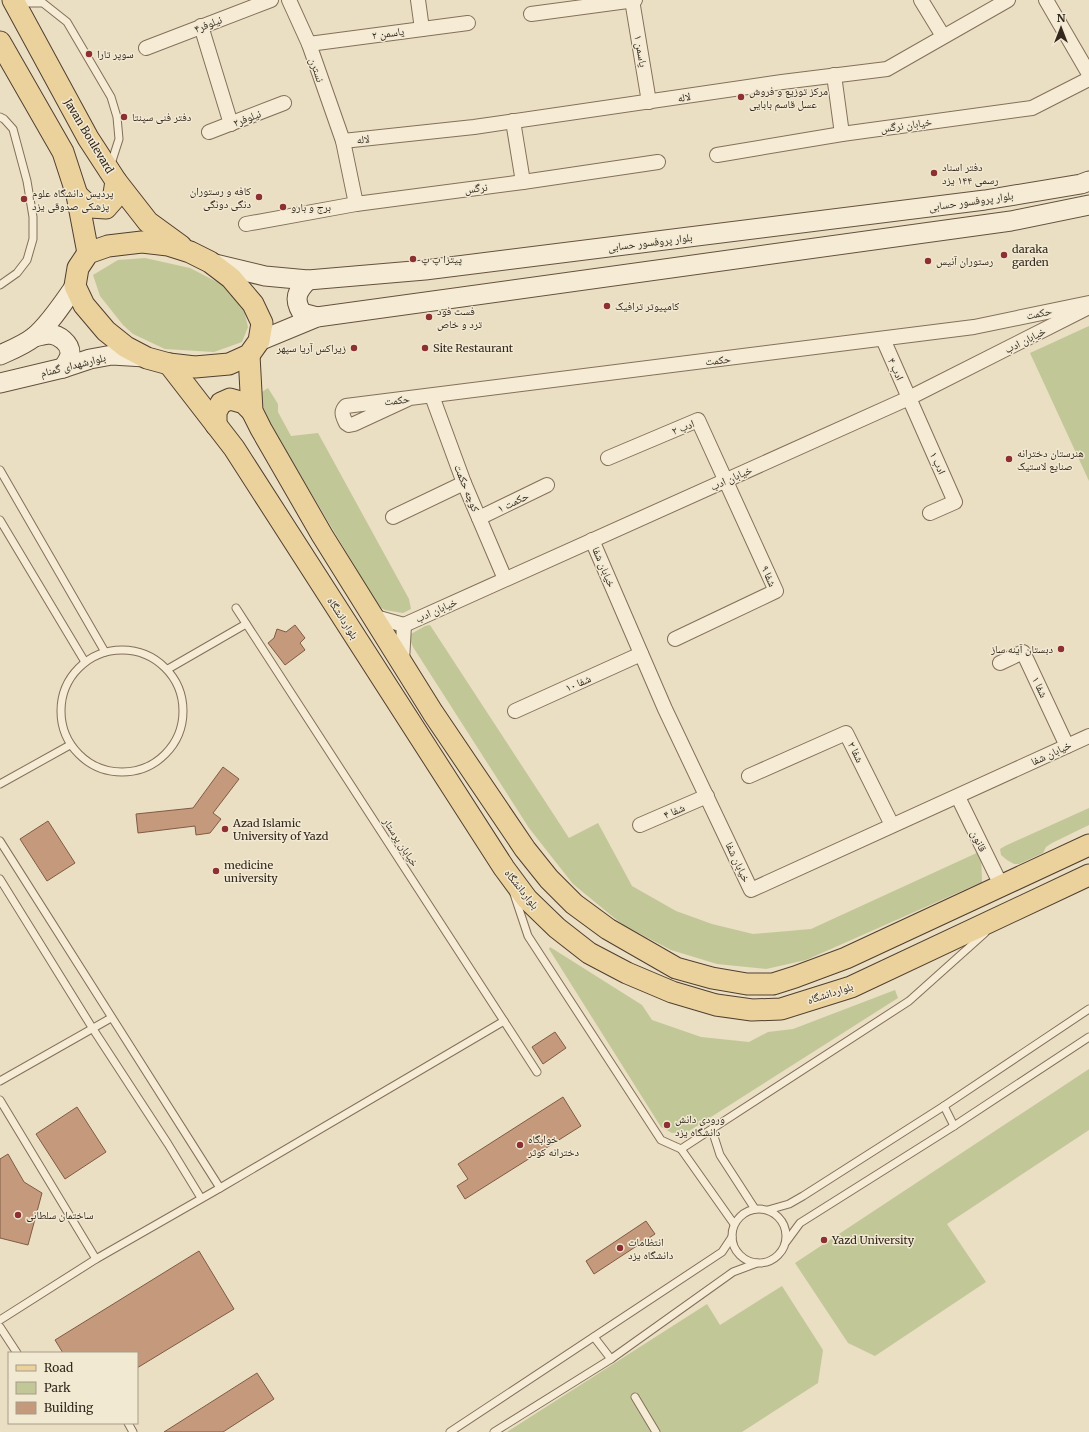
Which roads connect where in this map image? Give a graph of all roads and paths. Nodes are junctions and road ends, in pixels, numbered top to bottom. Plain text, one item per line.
1 (271, 0) edge
2 (290, 0) edge
3 (418, 0) edge
4 (633, 0) edge
5 (921, 0) edge
6 (1008, 0) edge
7 (1046, 0) edge
8 (14, 2) edge
9 (531, 14) dead end
10 (468, 23) dead end
11 (201, 26) junction
12 (422, 29) junction
13 (943, 36) junction
14 (0, 42) edge
15 (309, 44) junction
16 (146, 48) dead end
17 (1089, 74) edge
18 (834, 75) junction
19 (1089, 80) edge
20 (649, 102) junction
21 (284, 103) dead end
22 (0, 116) edge
23 (513, 121) junction
24 (232, 124) junction
25 (209, 132) dead end
26 (842, 134) junction
27 (344, 141) junction
28 (717, 155) dead end
29 (658, 162) dead end
30 (113, 176) junction
31 (1089, 181) edge
32 (523, 182) junction
33 (77, 195) junction
34 (356, 204) junction
35 (1089, 205) edge
36 (246, 224) dead end
37 (190, 252) junction
38 (88, 253) junction
39 (210, 262) junction
40 (308, 280) junction
41 (0, 285) edge
42 (75, 286) junction
43 (1089, 303) edge
44 (1089, 308) edge
45 (317, 317) junction
46 (34, 337) junction
47 (883, 339) junction
48 (254, 348) junction
49 (0, 354) edge
50 (147, 358) junction
51 (169, 364) junction
52 (63, 368) junction
53 (0, 383) edge
54 (432, 396) junction
55 (909, 398) junction
56 (346, 406) dead end
57 (252, 411) junction
58 (216, 425) junction
59 (608, 458) dead end
60 (0, 470) edge
61 (727, 480) junction
62 (464, 483) junction
63 (547, 485) dead end
64 (930, 513) dead end
65 (393, 517) dead end
66 (479, 518) junction
67 (0, 520) edge
68 (592, 540) junction
69 (505, 579) junction
70 (236, 608) dead end
71 (368, 608) junction
72 (246, 624) junction
73 (404, 625) junction
74 (675, 639) dead end
75 (105, 652) junction
76 (641, 654) junction
77 (402, 661) junction
78 (85, 662) junction
79 (1000, 663) dead end
80 (168, 669) junction
81 (515, 711) dead end
82 (1089, 736) edge
83 (70, 745) junction
84 (1067, 746) junction
85 (749, 776) dead end
86 (0, 784) edge
87 (707, 796) junction
88 (958, 796) junction
89 (640, 825) dead end
90 (892, 825) junction
91 (0, 841) edge
92 (1089, 845) edge
93 (504, 868) junction
94 (1089, 876) edge
95 (0, 879) edge
96 (1001, 885) junction
97 (1003, 917) junction
98 (1089, 1009) edge
99 (111, 1018) junction
100 (504, 1021) junction
101 (93, 1029) junction
102 (1089, 1037) edge
103 (537, 1072) dead end
104 (0, 1081) edge
105 (0, 1100) edge
106 (944, 1106) junction
107 (954, 1126) junction
108 (712, 1130) junction
109 (681, 1150) junction
110 (220, 1188) junction
111 (201, 1198) junction
112 (755, 1209) junction
113 (768, 1210) junction
114 (734, 1224) junction
115 (732, 1237) junction
116 (786, 1242) junction
117 (96, 1259) junction
118 (757, 1263) junction
119 (0, 1320) edge
120 (0, 1327) edge
121 (594, 1337) junction
122 (16, 1352) edge
123 (611, 1359) junction
124 (635, 1397) dead end
125 (450, 1432) edge
126 (494, 1432) edge
127 (656, 1432) edge

1 - 11 street, نیلوفر۴
2 - 15 street, نسترن
3 - 12 street
4 - 9 street, یاسمن ۱
4 - 20 street, یاسمن ۱
5 - 13 street
6 - 13 street, لاله
7 - 17 street
8 - 30 main road, Javan Boulevard
8 - 30 lane
10 - 12 street, یاسمن ۲
11 - 16 street, نیلوفر۴
11 - 24 street
12 - 15 street, یاسمن ۲
13 - 18 street, لاله
14 - 33 main road
15 - 27 street, نسترن
18 - 20 street, لاله
18 - 26 street
19 - 26 street, خیابان نرگس
20 - 23 street, لاله
21 - 24 street, نیلوفر۲
22 - 41 lane
23 - 27 street, لاله
23 - 32 street
24 - 25 street, نیلوفر۲
26 - 28 street, خیابان نرگس
27 - 34 street
29 - 32 street, نرگس
30 - 33 main road
30 - 37 main road, Javan Boulevard
31 - 40 main road, بلوار پروفسور حسابی
32 - 34 street, نرگس
33 - 38 main road
34 - 36 street, نرگس
35 - 45 main road
37 - 38 main road
37 - 39 main road
38 - 42 main road
39 - 40 main road, بلوار پروفسور حسابی
39 - 48 main road
40 - 45 main road
42 - 46 main road
42 - 50 main road
43 - 47 street, حکمت
44 - 55 street, خیابان ادب
45 - 48 main road
46 - 49 main road
46 - 52 main road
47 - 54 street, حکمت
47 - 55 street, ادب ۴
48 - 51 main road
48 - 57 main road
50 - 51 main road
50 - 52 main road, بلوارشهدای گمنام
51 - 58 main road, بلواردانشگاه
52 - 53 main road, بلوارشهدای گمنام
54 - 56 street, حکمت
54 - 62 street, کوچه حکمت
55 - 61 street, خیابان ادب
55 - 64 street, ادب ۱
57 - 58 main road
57 - 71 main road
58 - 93 main road, بلواردانشگاه
59 - 61 street, ادب ۲
60 - 75 lane
61 - 68 street, خیابان ادب
61 - 74 street, شفا ۹
62 - 65 street
62 - 66 street, کوچه حکمت
63 - 66 street, حکمت ۱
66 - 69 street, کوچه حکمت
67 - 78 lane
68 - 69 street, خیابان ادب
68 - 76 street, خیابان شفا
69 - 73 street, خیابان ادب
70 - 72 lane, خیابان پرستار
71 - 73 street
71 - 77 main road
72 - 80 lane
72 - 100 lane, خیابان پرستار
73 - 77 street, خیابان ادب
75 - 78 lane
75 - 80 lane
76 - 81 street, شفا ۱۰
76 - 87 street, خیابان شفا
77 - 96 main road
78 - 83 lane
79 - 84 street, شفا ۱
80 - 83 lane
82 - 84 street, خیابان شفا
83 - 86 lane
84 - 88 street, خیابان شفا
85 - 90 street, شفا ۲
87 - 89 street, شفا ۴
87 - 90 street, خیابان شفا
88 - 90 street, خیابان شفا
88 - 96 street, قانون
91 - 99 lane
92 - 96 main road
93 - 97 main road, بلواردانشگاه
93 - 109 lane
94 - 97 main road, بلواردانشگاه
95 - 101 lane
97 - 108 lane
98 - 106 lane
99 - 101 lane
99 - 110 lane
100 - 103 lane, خیابان پرستار
100 - 110 lane
101 - 104 lane
101 - 111 lane
102 - 107 lane
105 - 117 lane
106 - 107 lane
106 - 113 lane
107 - 116 lane
108 - 109 lane
108 - 112 lane
109 - 114 lane
110 - 111 lane
111 - 117 lane
112 - 113 lane
112 - 114 lane
113 - 116 lane
114 - 115 lane
115 - 118 lane
115 - 121 lane
116 - 118 lane
117 - 119 lane
118 - 123 lane
120 - 122 lane
121 - 123 lane
121 - 125 lane
123 - 126 lane
124 - 127 lane

